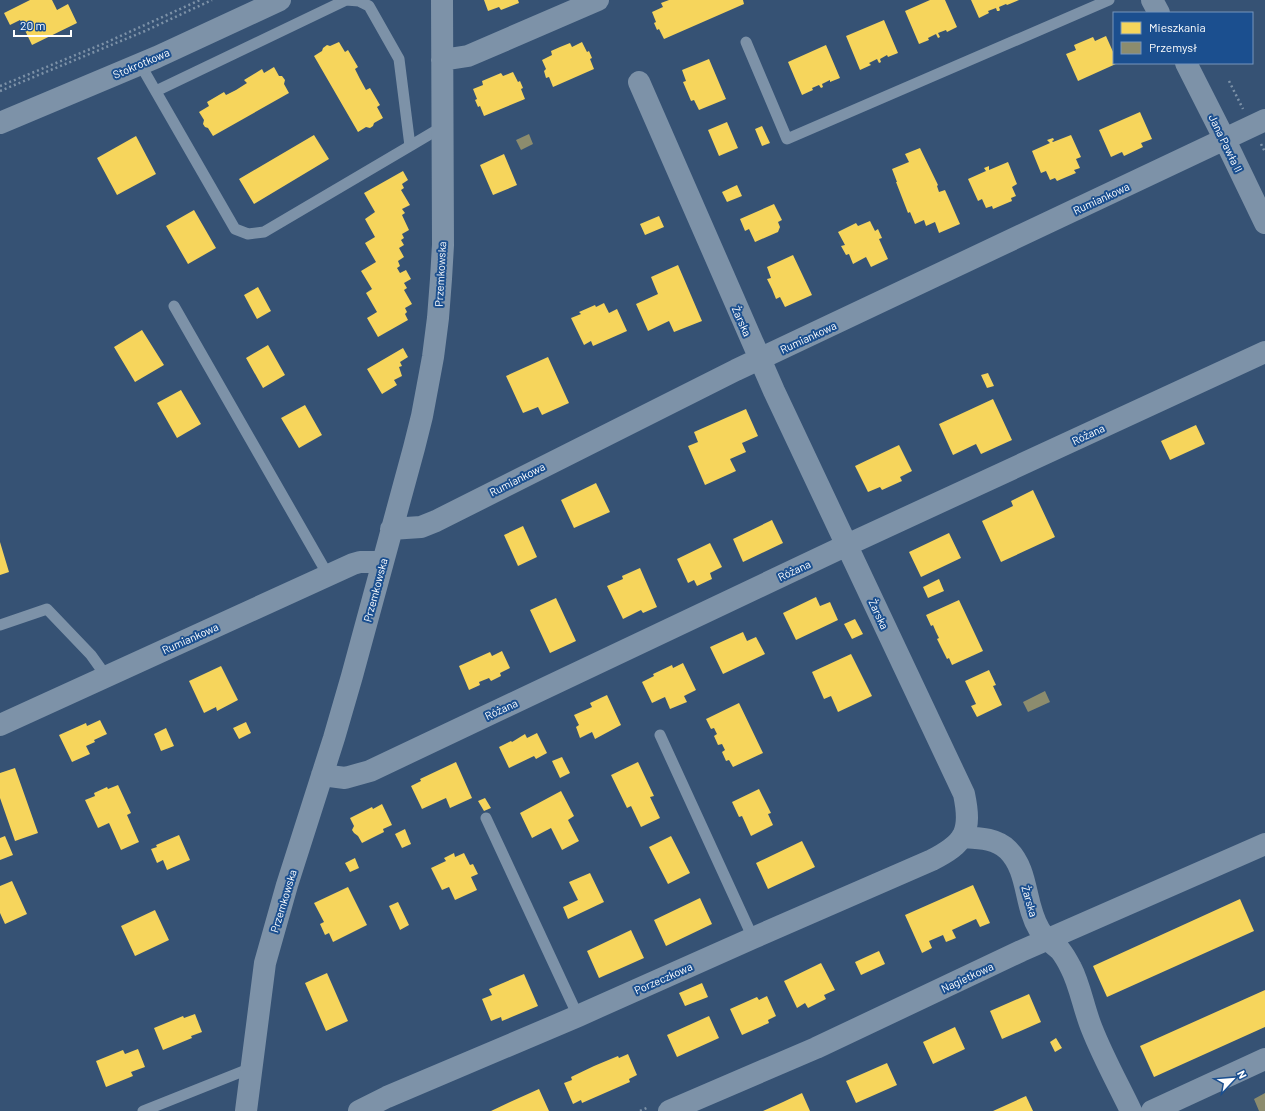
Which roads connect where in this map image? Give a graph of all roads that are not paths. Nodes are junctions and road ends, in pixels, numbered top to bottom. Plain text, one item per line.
1 (442, 0) edge
2 (598, 0) edge
3 (1109, 0) edge
4 (1152, 0) edge
5 (267, 3) edge
6 (1158, 12) edge
7 (746, 42) dead end
8 (442, 60) junction
9 (140, 64) junction
10 (1187, 64) edge
11 (639, 82) dead end
12 (156, 91) junction
13 (1265, 120) edge
14 (0, 123) edge
15 (442, 127) junction
16 (1225, 140) junction
17 (410, 146) junction
18 (1265, 223) edge
19 (174, 306) dead end
20 (1265, 352) edge
21 (760, 359) junction
22 (391, 529) junction
23 (847, 545) junction
24 (382, 562) junction
25 (328, 575) junction
26 (0, 625) edge
27 (106, 676) junction
28 (0, 725) edge
29 (660, 735) dead end
30 (322, 775) junction
31 (486, 818) dead end
32 (962, 837) junction
33 (1265, 844) edge
34 (752, 938) junction
35 (1047, 940) junction
36 (578, 1016) junction
37 (1265, 1059) edge
38 (251, 1068) junction
39 (143, 1111) edge
40 (246, 1111) edge
41 (359, 1111) edge
42 (669, 1111) edge
43 (1131, 1111) edge
44 (1152, 1111) edge

1 - 8 street, Przemkowska
2 - 8 street
3 - 7 lane
4 - 6 street
5 - 9 street, Stokrotkowa
8 - 15 street, Przemkowska
9 - 12 lane
9 - 14 street, Stokrotkowa
10 - 16 street, Jana Pawła II
11 - 21 street, Żarska
12 - 17 lane
12 - 17 lane
13 - 16 street, Rumiankowa
15 - 17 lane
15 - 22 street, Przemkowska
16 - 18 street, Jana Pawła II
16 - 21 street, Rumiankowa
19 - 25 lane
20 - 23 street, Różana
21 - 22 street, Rumiankowa
21 - 23 street, Żarska
22 - 24 street, Przemkowska
23 - 30 street, Różana
23 - 32 street, Żarska
24 - 25 street, Rumiankowa
24 - 30 street, Przemkowska
25 - 27 street, Rumiankowa
26 - 27 lane
27 - 28 street, Rumiankowa
29 - 34 lane
30 - 38 street, Przemkowska
31 - 36 lane
32 - 34 street, Porzeczkowa
32 - 35 street, Żarska
33 - 35 street, Nagietkowa
34 - 36 street, Porzeczkowa
35 - 42 street, Nagietkowa
35 - 43 street, Żarska
36 - 41 street, Porzeczkowa
37 - 44 street
38 - 39 lane
38 - 40 street, Przemkowska

